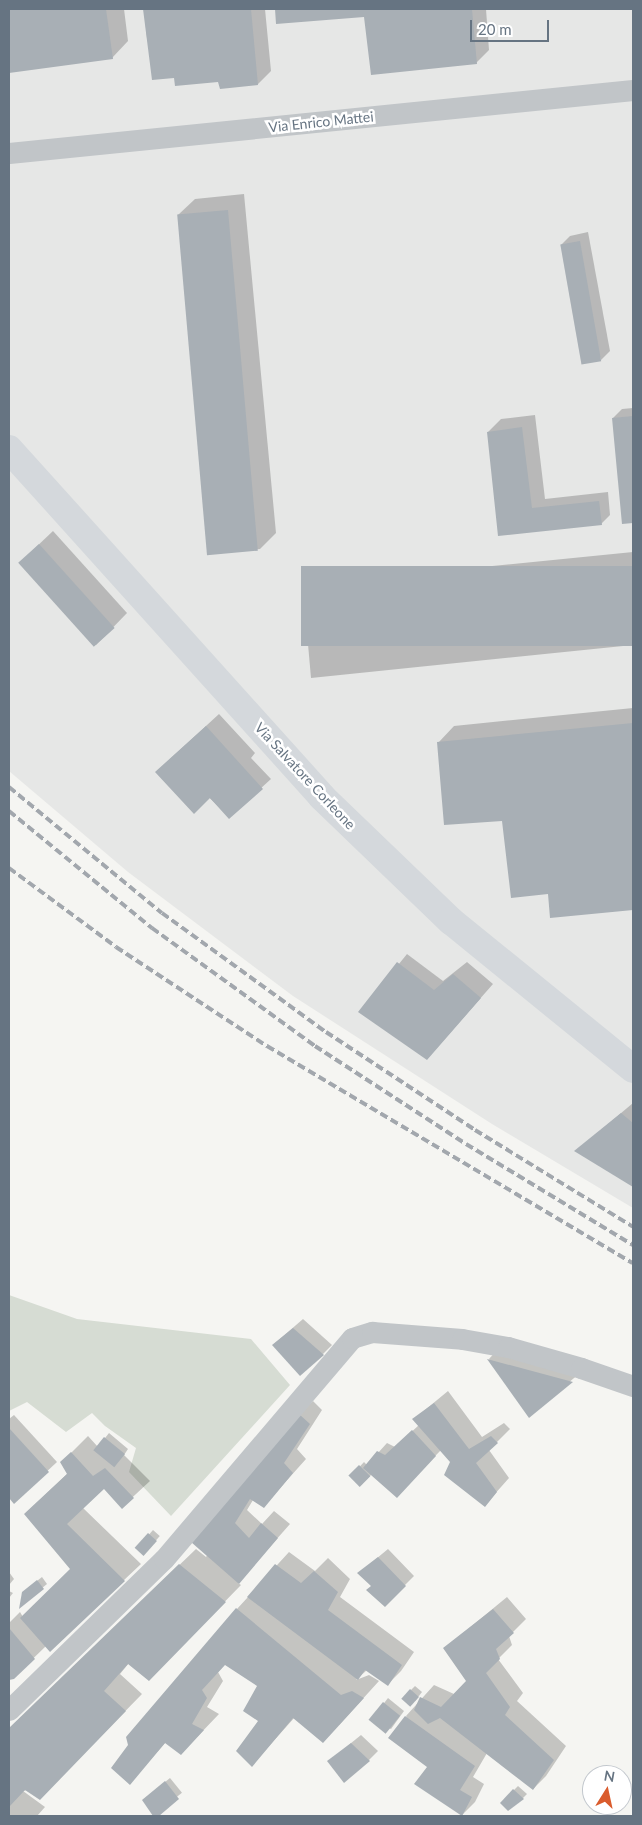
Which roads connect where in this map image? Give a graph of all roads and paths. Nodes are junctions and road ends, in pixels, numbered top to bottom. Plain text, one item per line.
1 (633, 90) edge
2 (9, 153) edge
3 (9, 449) edge
4 (633, 1069) edge
5 (633, 1386) edge
6 (9, 1710) edge

1 - 2 street, Via Enrico Mattei
3 - 4 street, Via Salvatore Corleone
5 - 6 street

